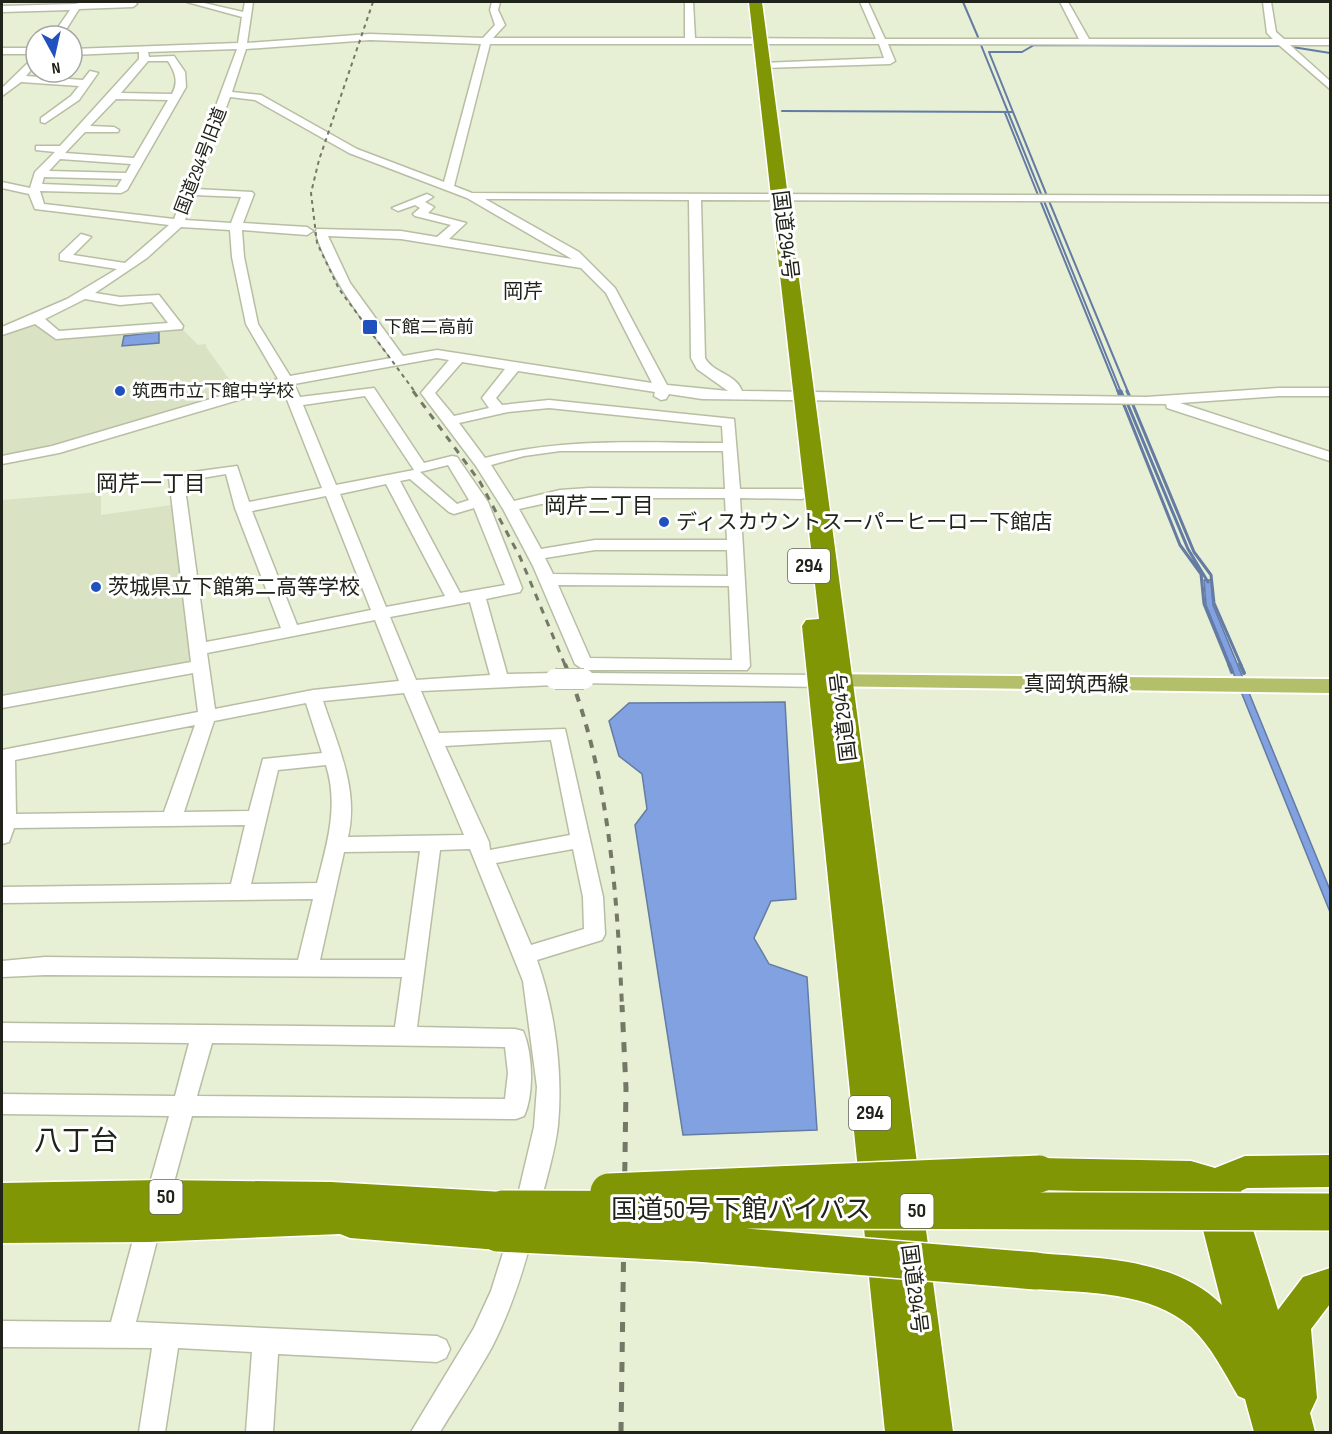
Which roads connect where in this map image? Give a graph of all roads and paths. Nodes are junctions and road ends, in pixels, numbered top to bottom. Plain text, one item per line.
1 (191, 2) edge
2 (249, 2) edge
3 (496, 2) edge
4 (689, 2) edge
5 (746, 2) edge
6 (755, 2) edge
7 (864, 2) edge
8 (1064, 2) edge
9 (1267, 2) edge
10 (133, 4) dead end
11 (45, 5) edge
12 (84, 5) edge
13 (2, 9) edge
14 (247, 16) junction
15 (67, 24) edge
16 (486, 41) junction
17 (1085, 41) junction
18 (690, 42) junction
19 (755, 42) junction
20 (884, 42) junction
21 (1330, 42) edge
22 (1282, 44) junction
23 (242, 46) junction
24 (2, 51) edge
25 (24, 51) edge
26 (84, 53) edge
27 (143, 55) junction
28 (763, 65) junction
29 (24, 73) edge
30 (19, 79) junction
31 (1330, 84) edge
32 (122, 86) junction
33 (177, 87) dead end
34 (2, 93) edge
35 (226, 94) junction
36 (112, 96) junction
37 (172, 97) dead end
38 (45, 120) dead end
39 (82, 129) junction
40 (114, 130) dead end
41 (40, 148) dead end
42 (65, 151) junction
43 (133, 158) junction
44 (39, 174) junction
45 (130, 176) junction
46 (2, 185) edge
47 (449, 187) junction
48 (34, 190) junction
49 (191, 192) junction
50 (471, 196) junction
51 (695, 197) junction
52 (774, 197) junction
53 (1330, 199) edge
54 (416, 201) junction
55 (398, 208) dead end
56 (178, 223) junction
57 (236, 226) junction
58 (307, 231) dead end
59 (85, 237) dead end
60 (439, 242) junction
61 (584, 265) junction
62 (126, 267) junction
63 (81, 295) junction
64 (37, 319) junction
65 (2, 331) edge
66 (398, 359) junction
67 (457, 359) junction
68 (513, 368) junction
69 (286, 381) junction
70 (663, 390) junction
71 (1330, 392) edge
72 (736, 395) junction
73 (797, 395) junction
74 (1146, 401) junction
75 (295, 402) junction
76 (498, 410) junction
77 (654, 414) junction
78 (450, 421) junction
79 (730, 447) junction
80 (1330, 457) edge
81 (2, 460) edge
82 (482, 463) junction
83 (417, 471) junction
84 (391, 479) junction
85 (330, 490) junction
86 (734, 494) junction
87 (802, 494) junction
88 (480, 502) junction
89 (243, 507) junction
90 (510, 507) junction
91 (736, 545) junction
92 (536, 555) junction
93 (548, 579) junction
94 (738, 581) junction
95 (477, 596) junction
96 (456, 601) junction
97 (381, 614) junction
98 (291, 631) junction
99 (200, 658) junction
100 (498, 680) junction
101 (831, 682) junction
102 (410, 686) junction
103 (1330, 686) edge
104 (313, 696) junction
105 (2, 702) edge
106 (207, 716) junction
107 (435, 740) junction
108 (4, 756) edge
109 (333, 758) junction
110 (172, 818) junction
111 (257, 818) junction
112 (3, 827) edge
113 (582, 840) junction
114 (335, 845) junction
115 (431, 845) junction
116 (482, 850) junction
117 (239, 891) junction
118 (324, 891) junction
119 (2, 895) edge
120 (525, 954) junction
121 (307, 968) junction
122 (2, 969) edge
123 (414, 969) junction
124 (2, 1032) edge
125 (203, 1034) junction
126 (405, 1036) junction
127 (2, 1104) edge
128 (184, 1106) junction
129 (1330, 1171) edge
130 (1216, 1185) junction
131 (2, 1199) edge
132 (154, 1211) junction
133 (497, 1212) junction
134 (1330, 1212) edge
135 (2, 1226) edge
136 (1330, 1286) edge
137 (2, 1334) edge
138 (120, 1335) junction
139 (167, 1335) junction
140 (266, 1340) junction
141 (437, 1349) dead end
142 (152, 1432) edge
143 (259, 1432) edge
144 (425, 1432) edge
145 (905, 1432) edge
146 (933, 1432) edge
147 (1274, 1432) edge
148 (1295, 1432) edge
149 (1303, 1432) edge

1 - 14 street
2 - 14 street, 国道294号旧道
3 - 16 street
4 - 18 street
5 - 19 highway, 国道294号 / 294
6 - 19 highway, 国道294号 / 294
7 - 20 street
8 - 17 street
9 - 22 street
10 - 12 street
11 - 12 street
11 - 13 street
12 - 15 street
14 - 23 street, 国道294号旧道
16 - 18 street
16 - 23 street
16 - 47 street
17 - 20 street
17 - 22 street
18 - 19 street
19 - 20 street
19 - 28 highway, 国道294号 / 294
19 - 52 highway, 国道294号 / 294
20 - 28 street
21 - 22 street
22 - 31 street
23 - 27 street
23 - 35 street, 国道294号旧道
24 - 25 street
26 - 27 street
27 - 32 street
27 - 43 street
28 - 52 highway, 国道294号 / 294
29 - 30 street
30 - 34 street
30 - 38 street
32 - 33 street
32 - 36 street
35 - 47 street
35 - 49 street, 国道294号旧道
36 - 37 street
36 - 39 street
39 - 40 street
39 - 42 street
41 - 42 street
42 - 43 street
42 - 44 street
43 - 45 street
44 - 45 street
44 - 48 street
45 - 48 street
46 - 48 street
47 - 50 street
47 - 54 street
48 - 56 street
49 - 56 street, 国道294号旧道
49 - 57 street
50 - 51 street
50 - 61 street
51 - 52 street
51 - 72 street
52 - 53 street
52 - 73 highway, 国道294号 / 294
54 - 55 street
54 - 60 street
56 - 57 street
56 - 62 street, 国道294号旧道
57 - 58 street
57 - 69 street
59 - 62 street
60 - 61 street
60 - 66 street
61 - 70 street
62 - 63 street, 国道294号旧道
63 - 64 street, 国道294号旧道
63 - 64 street
64 - 65 street, 国道294号旧道
66 - 67 street
66 - 69 street
67 - 68 street
67 - 78 street
68 - 70 street
68 - 76 street
69 - 75 street
69 - 81 street
70 - 72 street
70 - 77 street
71 - 74 street
72 - 73 street
73 - 74 street
73 - 87 highway, 国道294号 / 294
73 - 101 highway, 国道294号 / 294
74 - 80 street
75 - 83 street
75 - 85 street
76 - 77 street
76 - 78 street
77 - 79 street
78 - 82 street
79 - 82 street
79 - 86 street
82 - 90 street
83 - 84 street
83 - 88 street
83 - 88 street
84 - 85 street
84 - 96 street
85 - 89 street
85 - 97 street
86 - 87 street
86 - 90 street
86 - 91 street
87 - 101 highway, 国道294号 / 294
88 - 95 street
89 - 98 street
89 - 99 street
90 - 92 street
91 - 92 street
91 - 94 street
92 - 93 street
93 - 94 street
93 - 94 street
95 - 96 street
95 - 100 street
96 - 97 street
97 - 98 street
97 - 102 street
98 - 99 street
99 - 105 street
99 - 106 street
100 - 101 street, bridge
100 - 102 street
101 - 103 main road, 真岡筑西線
101 - 145 highway, 国道294号 / 294
101 - 146 highway, 国道294号 / 294
102 - 104 street
102 - 107 street
104 - 106 street
104 - 109 street
106 - 108 street
106 - 110 street
107 - 113 street
107 - 116 street
108 - 112 street
109 - 111 street
109 - 114 street
110 - 111 street
110 - 112 street
111 - 117 street
113 - 116 street
113 - 120 street
114 - 115 street
114 - 118 street
115 - 116 street
115 - 123 street
116 - 120 street
117 - 118 street
117 - 119 street
118 - 121 street
120 - 144 street
121 - 122 street
121 - 123 street
123 - 126 street
124 - 125 street
125 - 126 street
125 - 128 street
126 - 128 street
127 - 128 street
128 - 132 street
129 - 130 highway
130 - 133 highway, bridge
130 - 147 highway
130 - 148 highway
131 - 132 highway, 50
132 - 133 highway, 50
132 - 135 highway, 50
132 - 138 street
133 - 134 highway, 国道50号 下館バイパス / 50, bridge
133 - 147 highway, bridge
136 - 149 highway
137 - 138 street
138 - 139 street
139 - 140 street
139 - 142 street
140 - 141 street
140 - 143 street

